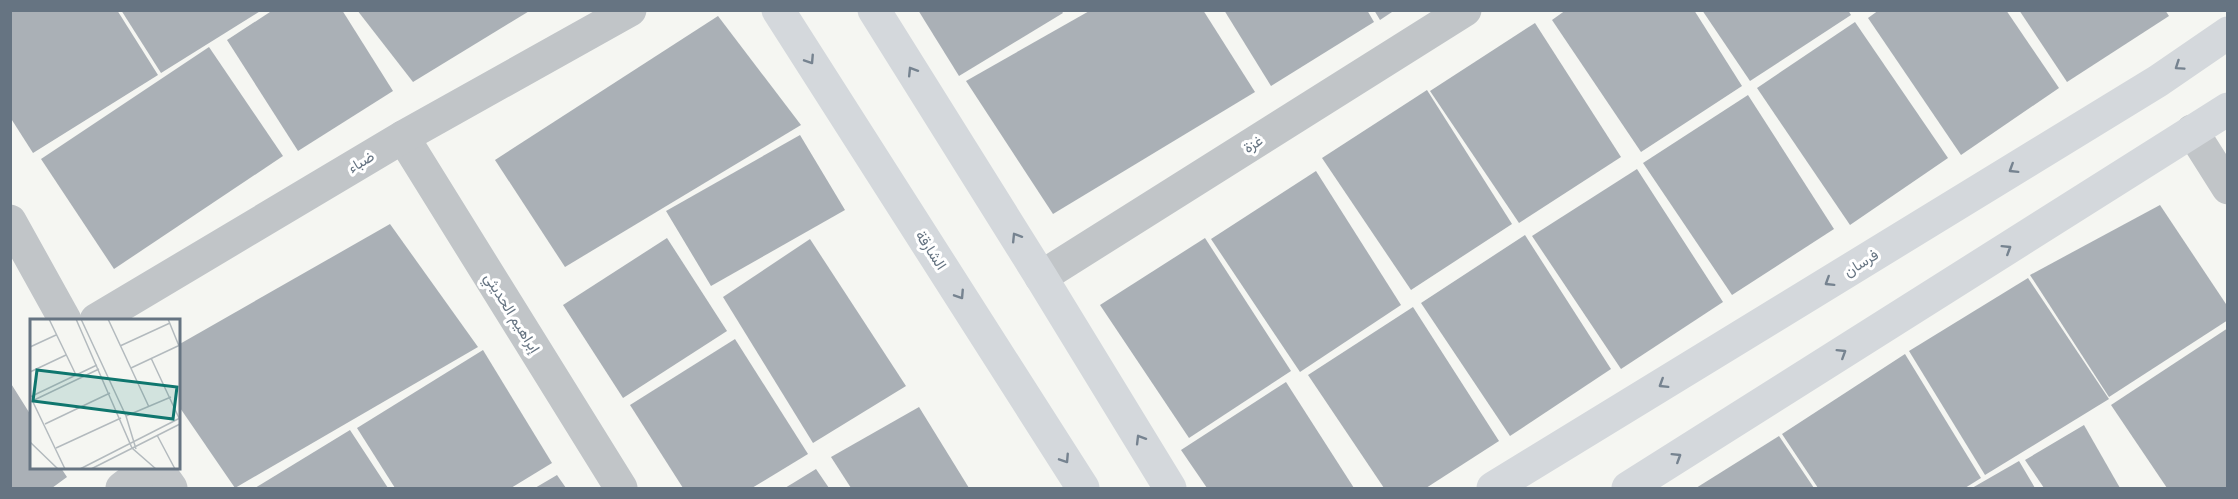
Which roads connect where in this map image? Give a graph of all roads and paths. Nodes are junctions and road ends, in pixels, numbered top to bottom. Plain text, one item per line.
1 (630, 10) edge
2 (778, 10) edge
3 (874, 10) edge
4 (1465, 10) edge
5 (2228, 33) edge
6 (2228, 109) edge
7 (2192, 131) junction
8 (403, 137) junction
9 (2228, 188) edge
10 (10, 221) edge
11 (1041, 277) junction
12 (64, 319) edge
13 (99, 319) edge
14 (147, 469) edge
15 (158, 469) edge
16 (122, 489) edge
17 (171, 489) edge
18 (621, 489) edge
19 (1083, 489) edge
20 (1170, 489) edge
21 (1493, 489) edge
22 (1628, 489) edge

1 - 8 street, ضباء
2 -> 19 street, الشارقة
11 -> 3 street
4 - 11 street, غزة
5 -> 21 street, فرسان
6 - 7 street
7 - 9 street
22 -> 7 street
8 - 13 street, ضباء
8 - 18 street, إبراهيم الحديثي
10 - 12 street
20 -> 11 street
14 - 16 street
15 - 17 street

